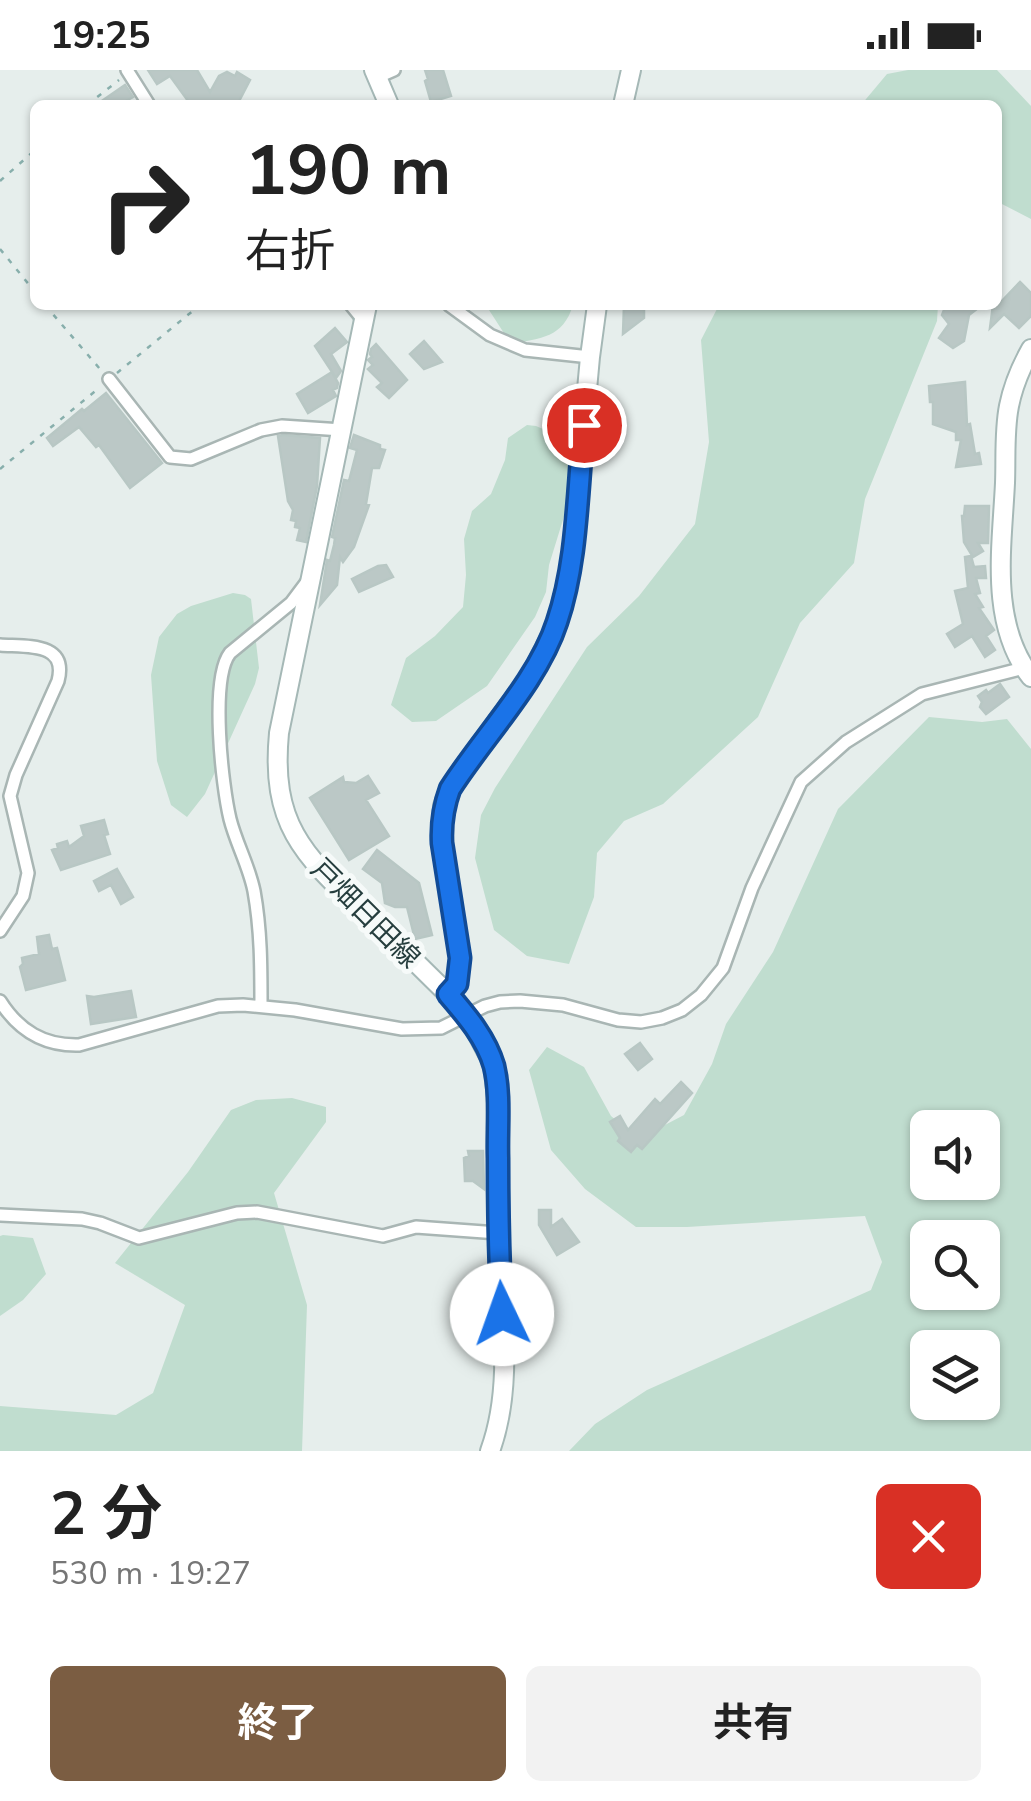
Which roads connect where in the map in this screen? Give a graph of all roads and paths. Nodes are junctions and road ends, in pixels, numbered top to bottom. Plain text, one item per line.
1 (631, 70) edge
2 (131, 71) edge
3 (382, 72) edge
4 (93, 100) edge
5 (146, 100) edge
6 (388, 100) edge
7 (625, 100) edge
8 (30, 155) edge
9 (0, 182) edge
10 (0, 249) edge
11 (30, 286) edge
12 (50, 310) edge
13 (194, 310) edge
14 (457, 310) edge
15 (596, 310) edge
16 (366, 313) edge
17 (1031, 349) edge
18 (590, 357) junction
19 (109, 380) junction
20 (342, 430) junction
21 (0, 470) edge
22 (312, 576) junction
23 (0, 645) edge
24 (1027, 672) edge
25 (0, 932) edge
26 (448, 994) junction
27 (0, 1002) edge
28 (261, 1006) junction
29 (0, 1214) edge
30 (498, 1233) junction
31 (490, 1451) edge

1 - 7 main road
2 - 4 path
2 - 5 street
3 - 6 main road
8 - 9 path
10 - 11 path
12 - 19 path
13 - 19 path
14 - 18 street
15 - 18 main road
16 - 20 main road, 戸畑日田線
17 - 24 main road
18 - 26 main road
19 - 20 street
19 - 21 path
20 - 22 main road, 戸畑日田線
22 - 26 main road, 戸畑日田線
22 - 28 street
23 - 25 street
24 - 28 street
26 - 30 main road, 戸畑日田線, bridge
27 - 28 street
29 - 30 street
30 - 31 main road, 戸畑日田線

